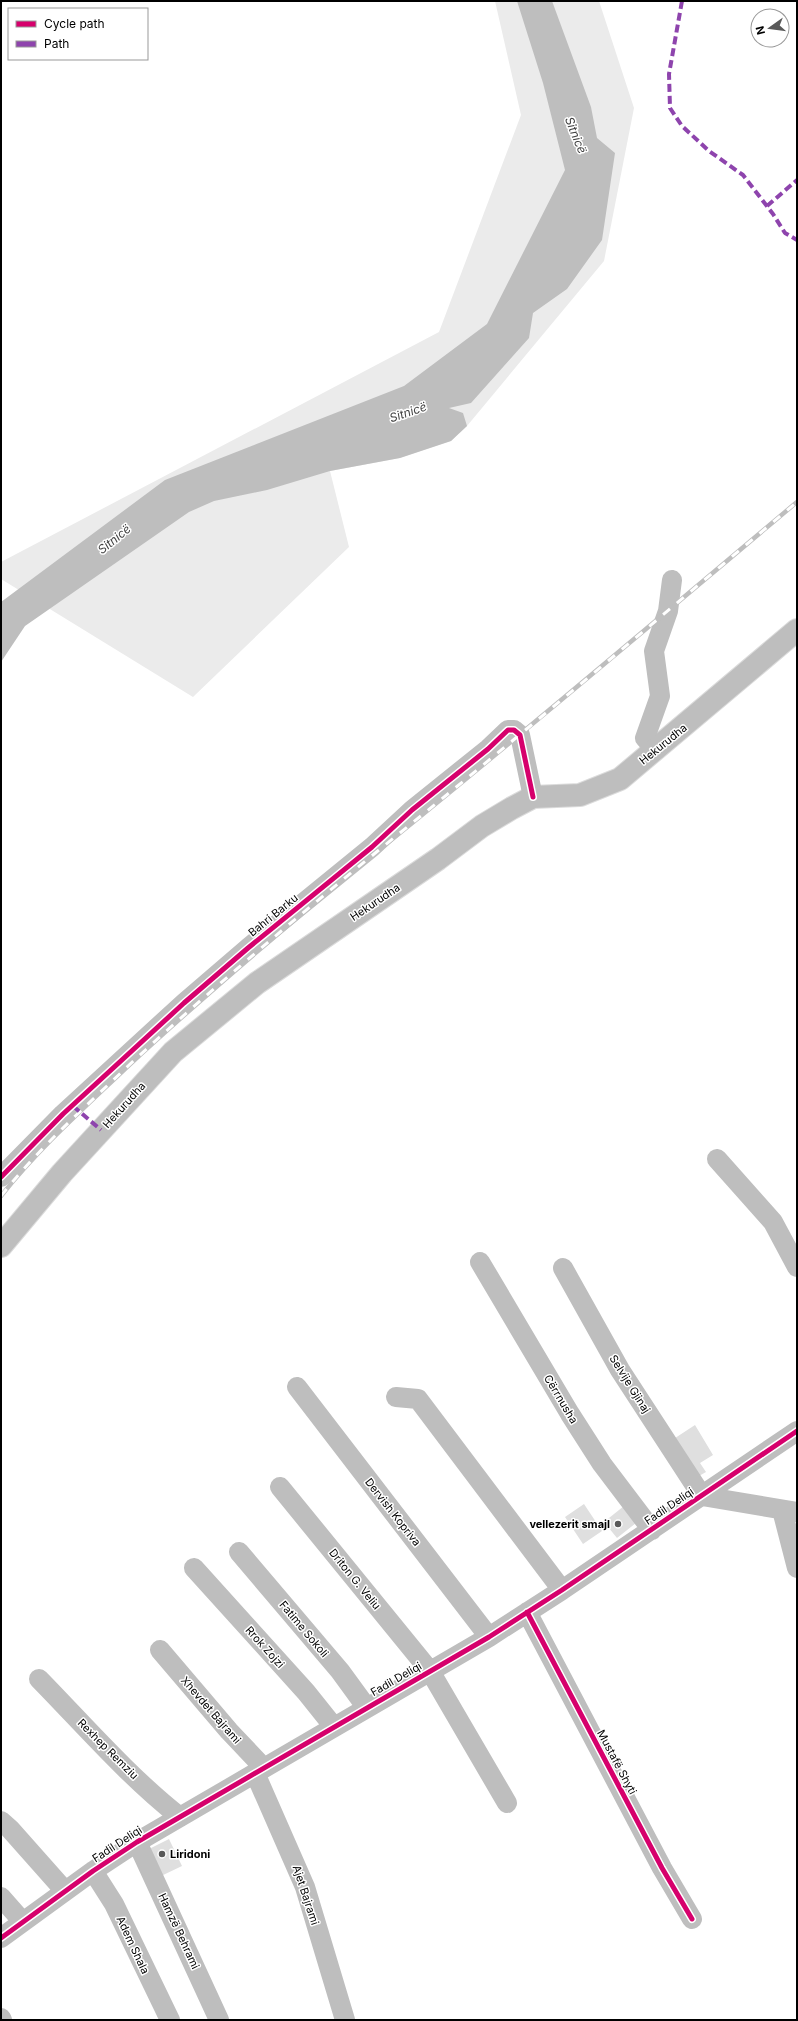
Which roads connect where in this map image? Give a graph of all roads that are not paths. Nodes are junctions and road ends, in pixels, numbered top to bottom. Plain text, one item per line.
1 (672, 580) dead end
2 (797, 630) edge
3 (656, 750) junction
4 (533, 797) junction
5 (717, 1159) dead end
6 (1, 1177) edge
7 (1, 1246) edge
8 (480, 1262) dead end
9 (797, 1267) edge
10 (563, 1268) dead end
11 (297, 1387) dead end
12 (396, 1397) dead end
13 (797, 1431) edge
14 (280, 1487) dead end
15 (702, 1496) junction
16 (789, 1511) edge
17 (652, 1530) junction
18 (239, 1552) dead end
19 (194, 1568) dead end
20 (797, 1568) edge
21 (562, 1590) junction
22 (527, 1612) junction
23 (488, 1637) junction
24 (160, 1650) dead end
25 (430, 1671) junction
26 (38, 1679) dead end
27 (367, 1708) junction
28 (334, 1727) junction
29 (260, 1771) junction
30 (507, 1803) dead end
31 (180, 1817) junction
32 (1, 1821) edge
33 (137, 1842) junction
34 (94, 1871) junction
35 (65, 1892) junction
36 (1, 1897) edge
37 (692, 1919) dead end
38 (23, 1922) junction
39 (1, 1938) edge
40 (170, 2020) edge
41 (219, 2020) edge
42 (345, 2020) edge

1 - 3 street
2 - 3 main road, Hekurudha
3 - 4 main road, Hekurudha
4 - 6 street, Bahri Barku
4 - 7 main road, Hekurudha
5 - 9 street
8 - 17 street, Cërrnusha
10 - 15 street, Selvije Gjinaj
11 - 23 street, Dervish Kopriva
12 - 21 street
13 - 15 street, Fadil Deliqi
14 - 25 street, Driton G. Veliu
15 - 16 street
15 - 17 street, Fadil Deliqi
16 - 20 street
17 - 21 street, Fadil Deliqi
18 - 27 street, Fatime Sokoli
19 - 28 street, Rrok Zojzi
21 - 22 street, Fadil Deliqi
22 - 23 street, Fadil Deliqi
22 - 37 street, Mustafë Shyti
23 - 25 street, Fadil Deliqi
24 - 29 street, Xhevdet Bajrami
25 - 27 street, Fadil Deliqi
25 - 30 street, Fadil Deliqi
26 - 31 street, Rexhep Remziu
27 - 28 street, Fadil Deliqi
28 - 29 street, Fadil Deliqi
29 - 31 street, Fadil Deliqi
29 - 42 street, Ajet Bajrami
31 - 33 street, Fadil Deliqi
32 - 35 street
33 - 34 street, Fadil Deliqi
33 - 41 street, Hamzë Behrami
34 - 35 street, Fadil Deliqi
34 - 40 street, Adem Shala
35 - 38 street, Fadil Deliqi
36 - 38 street
38 - 39 street, Fadil Deliqi

